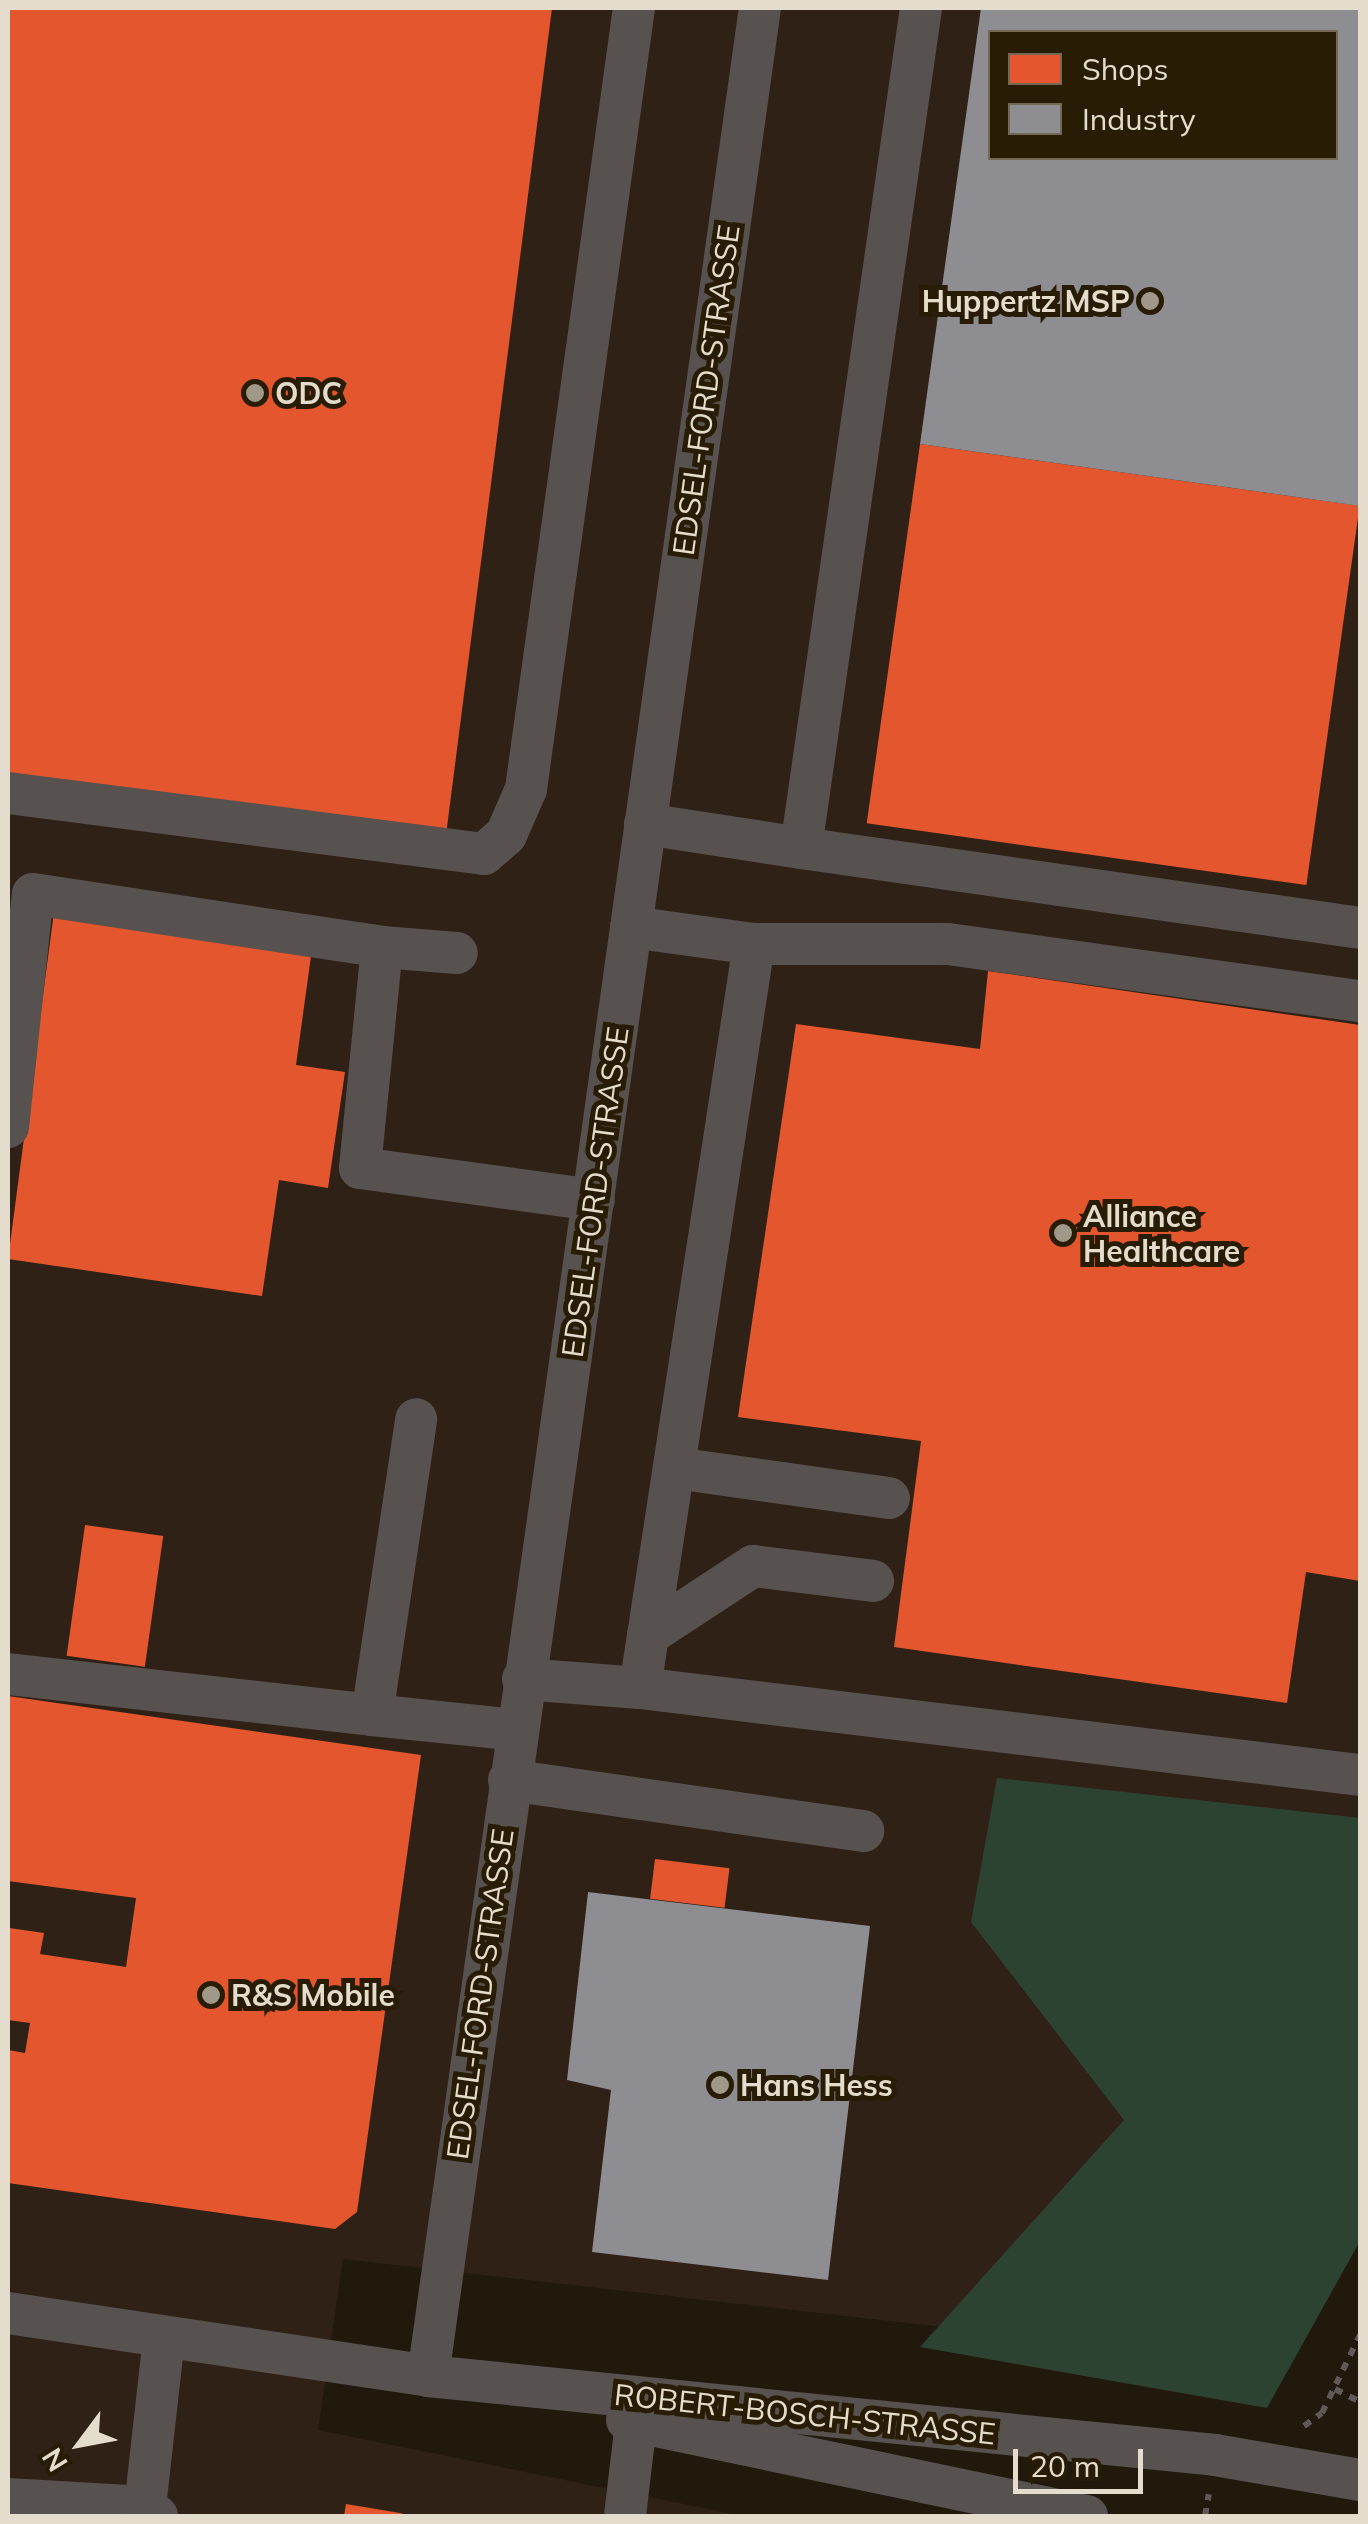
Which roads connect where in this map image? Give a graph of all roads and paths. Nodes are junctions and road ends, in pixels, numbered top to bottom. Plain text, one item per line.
1 (634, 8) edge
2 (760, 8) edge
3 (921, 8) edge
4 (8, 793) edge
5 (645, 824) junction
6 (802, 848) junction
7 (631, 927) junction
8 (1360, 928) edge
9 (754, 944) junction
10 (382, 947) junction
11 (457, 953) dead end
12 (1360, 1001) edge
13 (8, 1127) edge
14 (594, 1200) junction
15 (416, 1419) dead end
16 (674, 1468) junction
17 (888, 1498) dead end
18 (873, 1581) dead end
19 (648, 1635) junction
20 (8, 1674) edge
21 (523, 1679) junction
22 (640, 1688) junction
23 (372, 1715) junction
24 (516, 1730) junction
25 (1360, 1775) edge
26 (509, 1780) junction
27 (862, 1832) dead end
28 (8, 2313) edge
29 (1360, 2335) edge
30 (164, 2337) junction
31 (1346, 2362) dead end
32 (428, 2376) junction
33 (1335, 2389) dead end
34 (1360, 2402) edge
35 (636, 2422) junction
36 (1360, 2480) edge
37 (8, 2500) edge
38 (151, 2512) edge
39 (624, 2516) edge
40 (1086, 2516) edge

1 - 4 street
2 - 5 street, EDSEL-FORD-STRASSE
3 - 6 street
5 - 6 street
5 - 7 street, EDSEL-FORD-STRASSE
6 - 8 street
7 - 9 street
7 - 14 street, EDSEL-FORD-STRASSE
9 - 12 street
9 - 16 street
10 - 11 street
10 - 13 street
10 - 14 street
14 - 21 street, EDSEL-FORD-STRASSE
15 - 23 street
16 - 17 street
16 - 19 street
18 - 19 street
19 - 22 street
20 - 23 street
21 - 22 street
21 - 24 street, EDSEL-FORD-STRASSE
22 - 25 street
23 - 24 street
24 - 26 street, EDSEL-FORD-STRASSE
26 - 27 street
26 - 32 street, EDSEL-FORD-STRASSE
28 - 30 street, ROBERT-BOSCH-STRASSE
29 - 31 path
30 - 32 street, ROBERT-BOSCH-STRASSE
30 - 38 street
32 - 35 street, ROBERT-BOSCH-STRASSE
32 - 36 street, ROBERT-BOSCH-STRASSE
33 - 34 path
35 - 39 street
35 - 40 street, ROBERT-BOSCH-STRASSE
37 - 38 street

